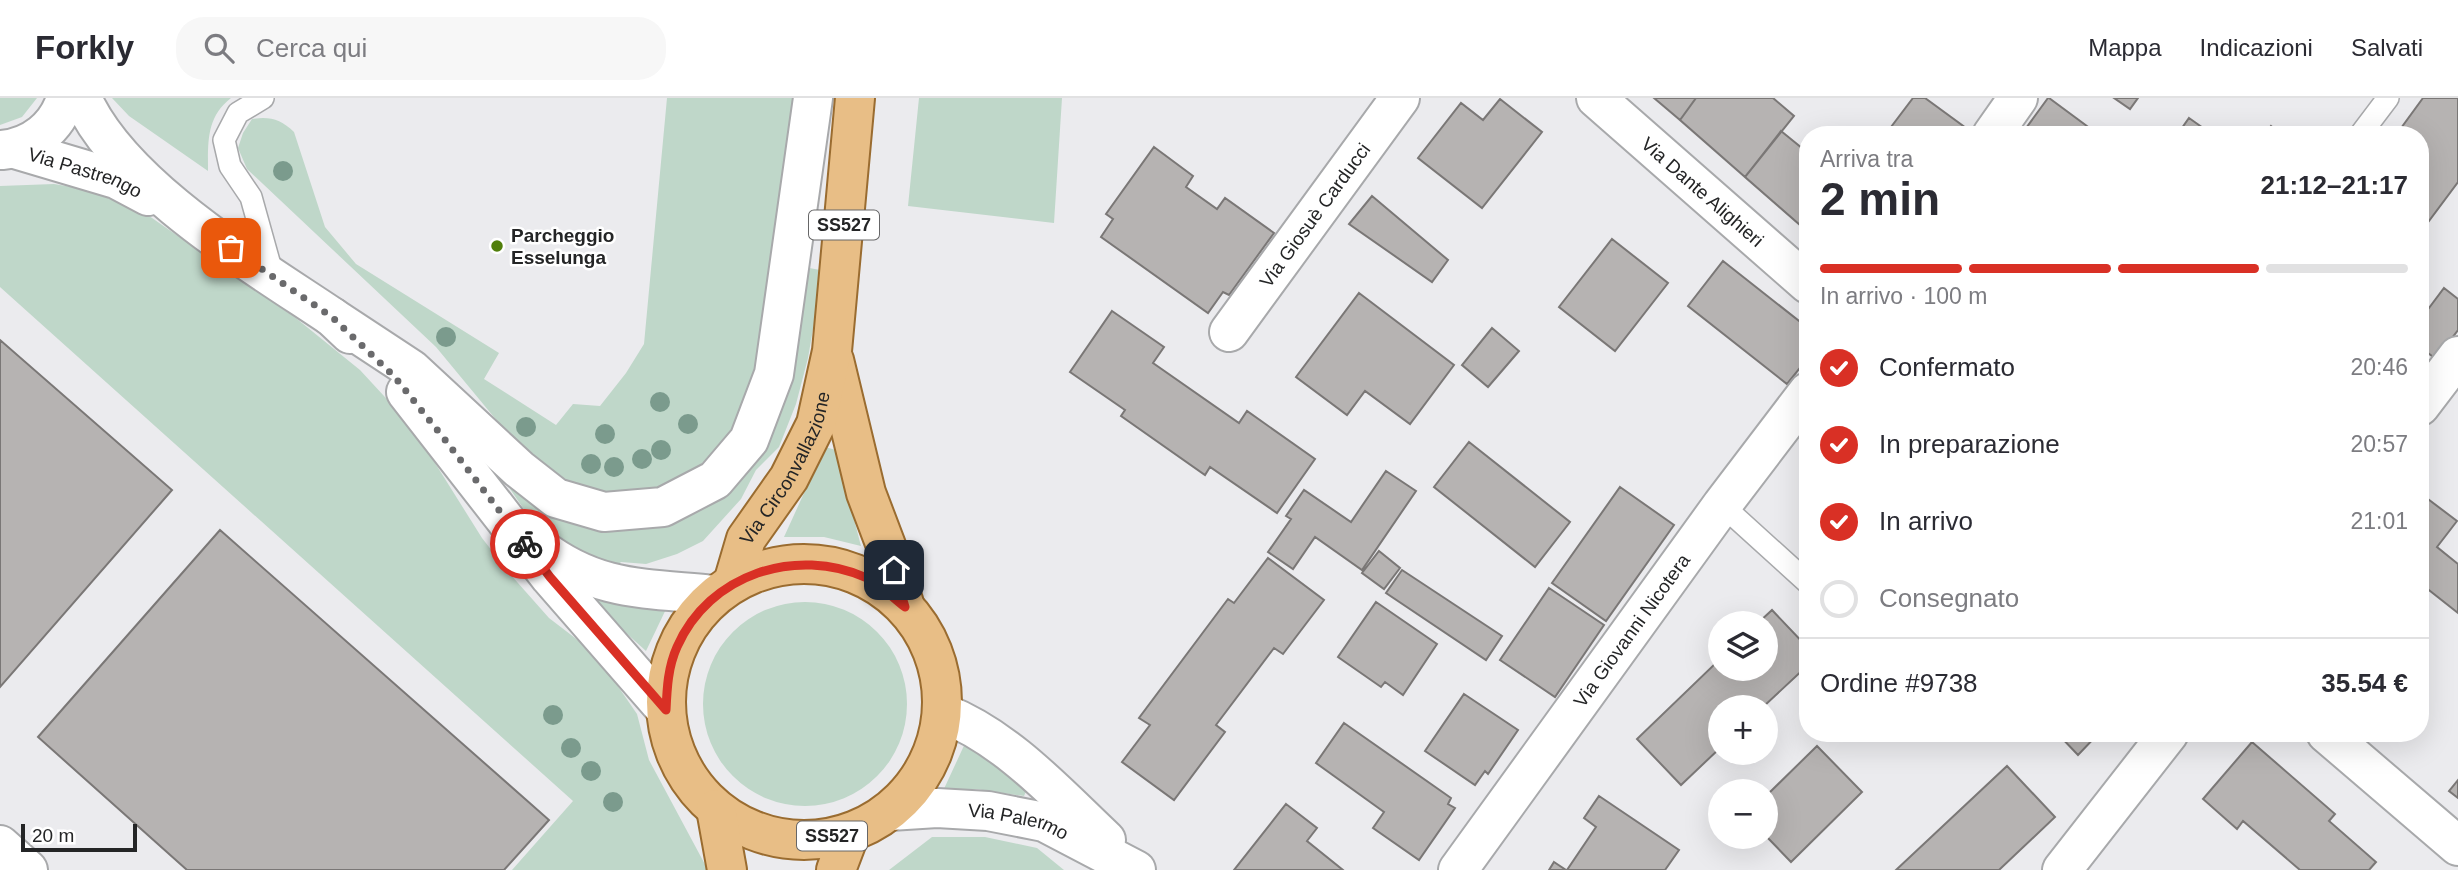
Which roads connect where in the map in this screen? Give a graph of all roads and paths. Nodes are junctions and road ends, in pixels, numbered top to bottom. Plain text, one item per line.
1 (66, 98) edge
2 (82, 98) edge
3 (263, 98) edge
4 (813, 98) edge
5 (855, 98) edge
6 (1400, 98) edge
7 (1596, 98) edge
8 (2018, 98) edge
9 (2388, 98) edge
10 (1998, 126) edge
11 (2367, 126) edge
12 (8, 150) edge
13 (188, 217) junction
14 (1799, 276) edge
15 (274, 278) junction
16 (332, 317) junction
17 (1229, 332) dead end
18 (832, 351) junction
19 (2458, 356) edge
20 (2429, 394) edge
21 (1799, 405) edge
22 (1722, 505) junction
23 (507, 521) junction
24 (1799, 575) edge
25 (724, 589) junction
26 (905, 607) junction
27 (666, 710) junction
28 (943, 713) junction
29 (2162, 742) edge
30 (2337, 742) edge
31 (716, 809) junction
32 (890, 811) junction
33 (850, 833) junction
34 (0, 845) edge
35 (2458, 846) edge
36 (28, 870) edge
37 (727, 870) edge
38 (836, 870) edge
39 (1137, 870) edge
40 (1458, 870) edge
41 (2062, 870) edge

1 - 12 street
2 - 13 street, Via Pastrengo
3 - 15 lane
4 - 16 street
5 - 18 main road, Via Circonvallazione / SS527
6 - 17 street, Via Giosuè Carducci
7 - 14 street, Via Dante Alighieri
8 - 10 street
9 - 11 lane
12 - 13 street, Via Pastrengo
13 - 15 street, Via Pastrengo
15 - 16 street, Via Pastrengo
16 - 23 street, Via Pastrengo
18 - 25 main road, Via Circonvallazione / SS527
18 - 26 main road, Via Circonvallazione / SS527
19 - 20 street
21 - 22 street, Via Giovanni Nicotera
22 - 24 lane
22 - 40 street, Via Giovanni Nicotera
23 - 25 street, Via Pastrengo
23 - 27 street, Via Pastrengo
25 - 26 main road, SS527
25 - 27 main road, SS527
26 - 28 main road, SS527
27 - 31 main road, SS527
28 - 32 main road, SS527
28 - 39 street, Via Palermo
29 - 41 street
30 - 35 street
31 - 33 main road, SS527
31 - 37 main road
32 - 33 main road, SS527
32 - 39 street, Via Palermo
33 - 38 main road, SS527
34 - 36 street

